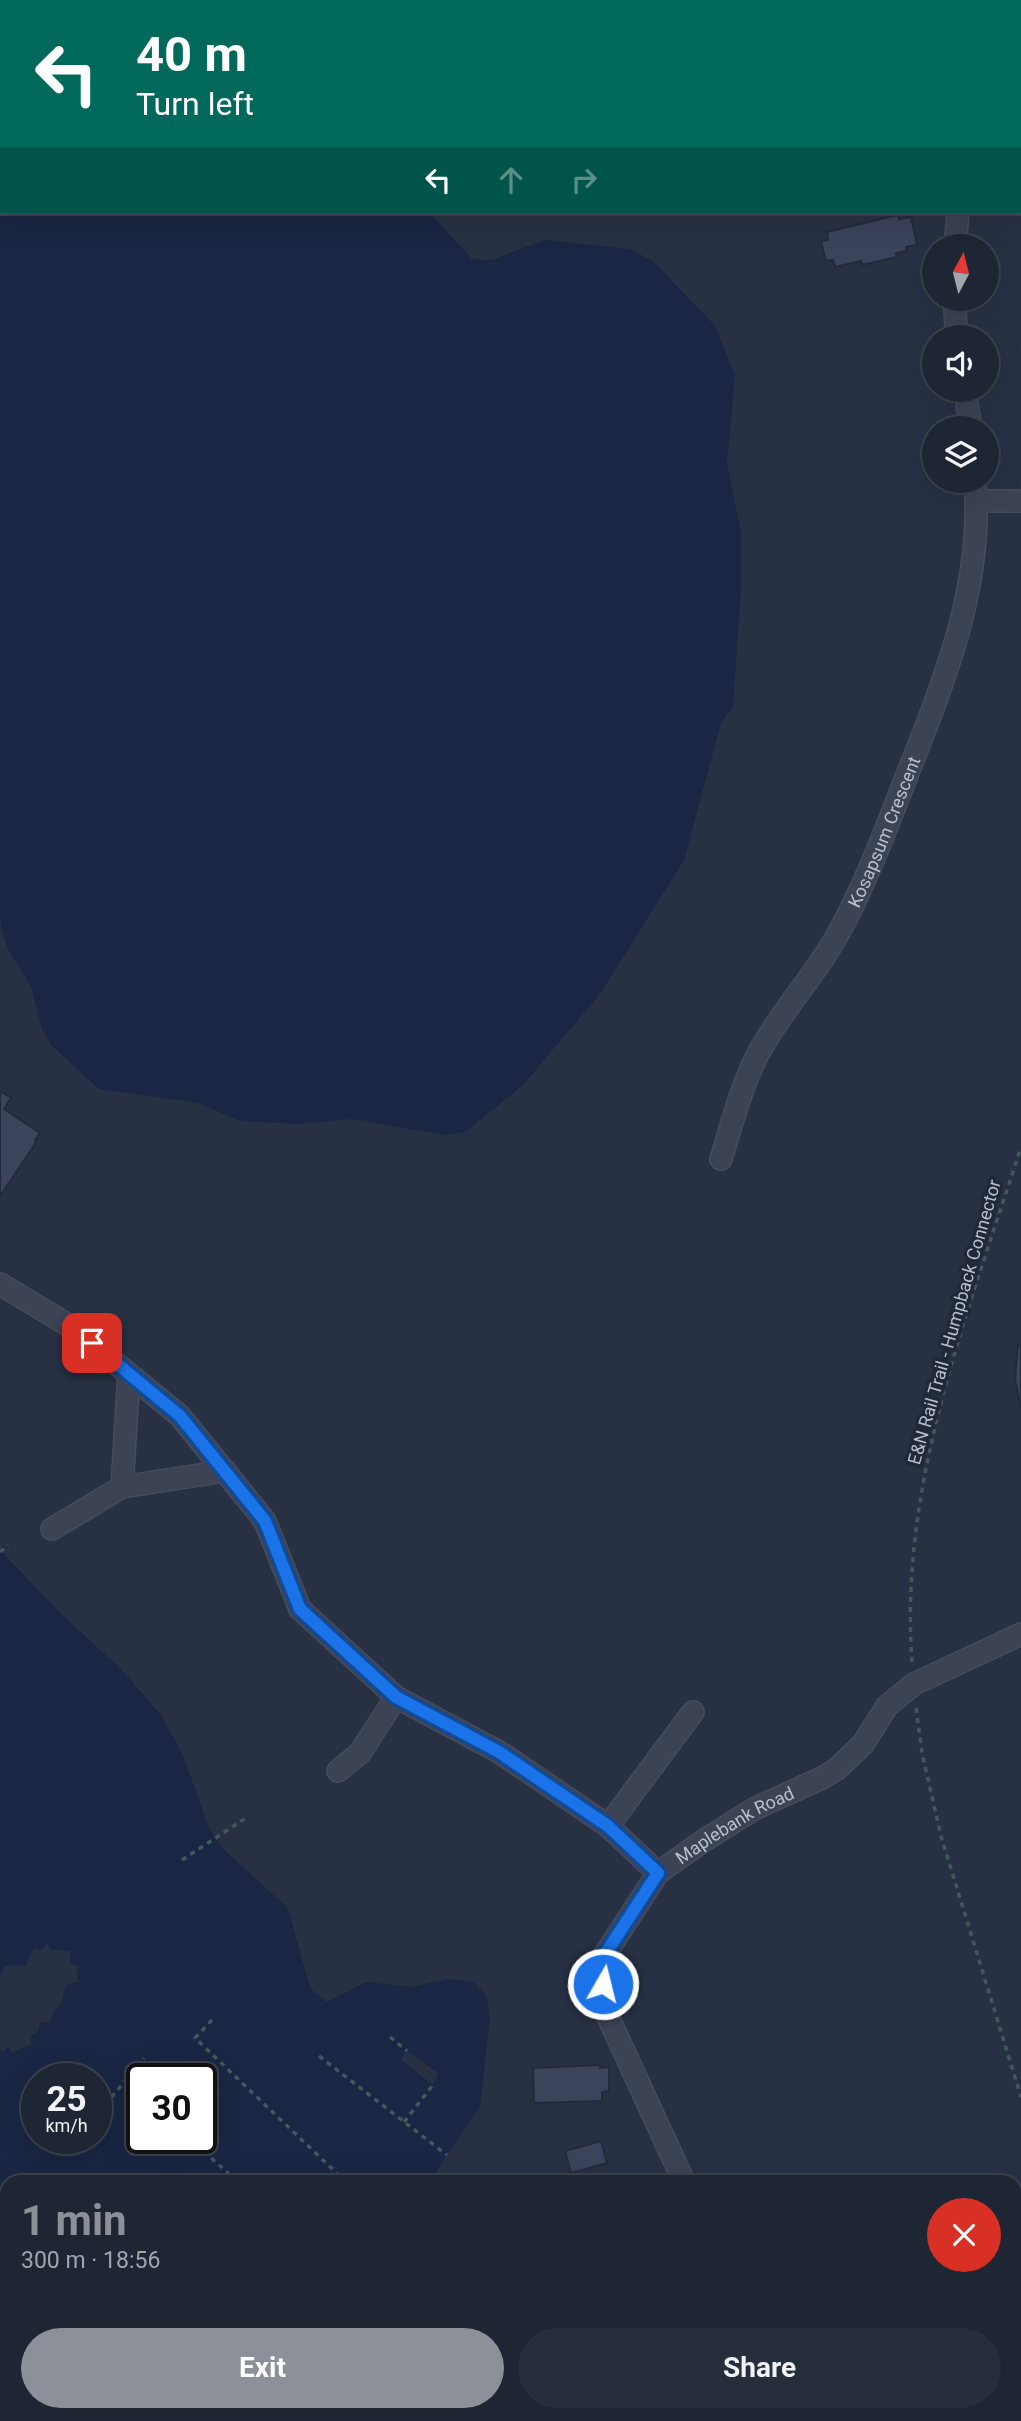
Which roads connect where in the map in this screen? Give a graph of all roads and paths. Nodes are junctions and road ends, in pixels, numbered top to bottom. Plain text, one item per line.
1 (958, 214) edge
2 (956, 234) edge
3 (976, 493) edge
4 (985, 493) edge
5 (1021, 501) edge
6 (1021, 1147) edge
7 (721, 1159) dead end
8 (0, 1284) edge
9 (130, 1374) junction
10 (225, 1471) junction
11 (122, 1487) junction
12 (52, 1529) dead end
13 (8, 1545) dead end
14 (0, 1552) edge
15 (1021, 1633) edge
16 (912, 1664) dead end
17 (396, 1697) junction
18 (915, 1705) dead end
19 (693, 1712) dead end
20 (338, 1771) dead end
21 (246, 1818) dead end
22 (608, 1826) junction
23 (182, 1860) dead end
24 (658, 1873) junction
25 (212, 2020) dead end
26 (390, 2037) dead end
27 (407, 2050) dead end
28 (319, 2056) dead end
29 (144, 2058) dead end
30 (124, 2080) joint
31 (433, 2085) dead end
32 (112, 2096) edge
33 (1021, 2097) edge
34 (404, 2122) junction
35 (207, 2154) edge
36 (447, 2155) dead end
37 (230, 2175) edge
38 (339, 2175) edge
39 (681, 2175) edge

1 - 2 street
3 - 7 street, Kosapsum Crescent
4 - 5 street
6 - 16 path, E&N Rail Trail - Humpback Connector
8 - 9 street
9 - 10 street
9 - 11 street
10 - 11 street
10 - 17 street
11 - 12 street
13 - 14 path
15 - 24 street, Maplebank Road
17 - 20 street
17 - 22 street
18 - 33 path
19 - 22 street
21 - 23 path
22 - 24 street
24 - 39 street, Maplebank Road
25 - 38 path
26 - 27 path
28 - 34 path
29 - 30 path
30 - 32 path
31 - 34 path
34 - 36 path
35 - 37 path

